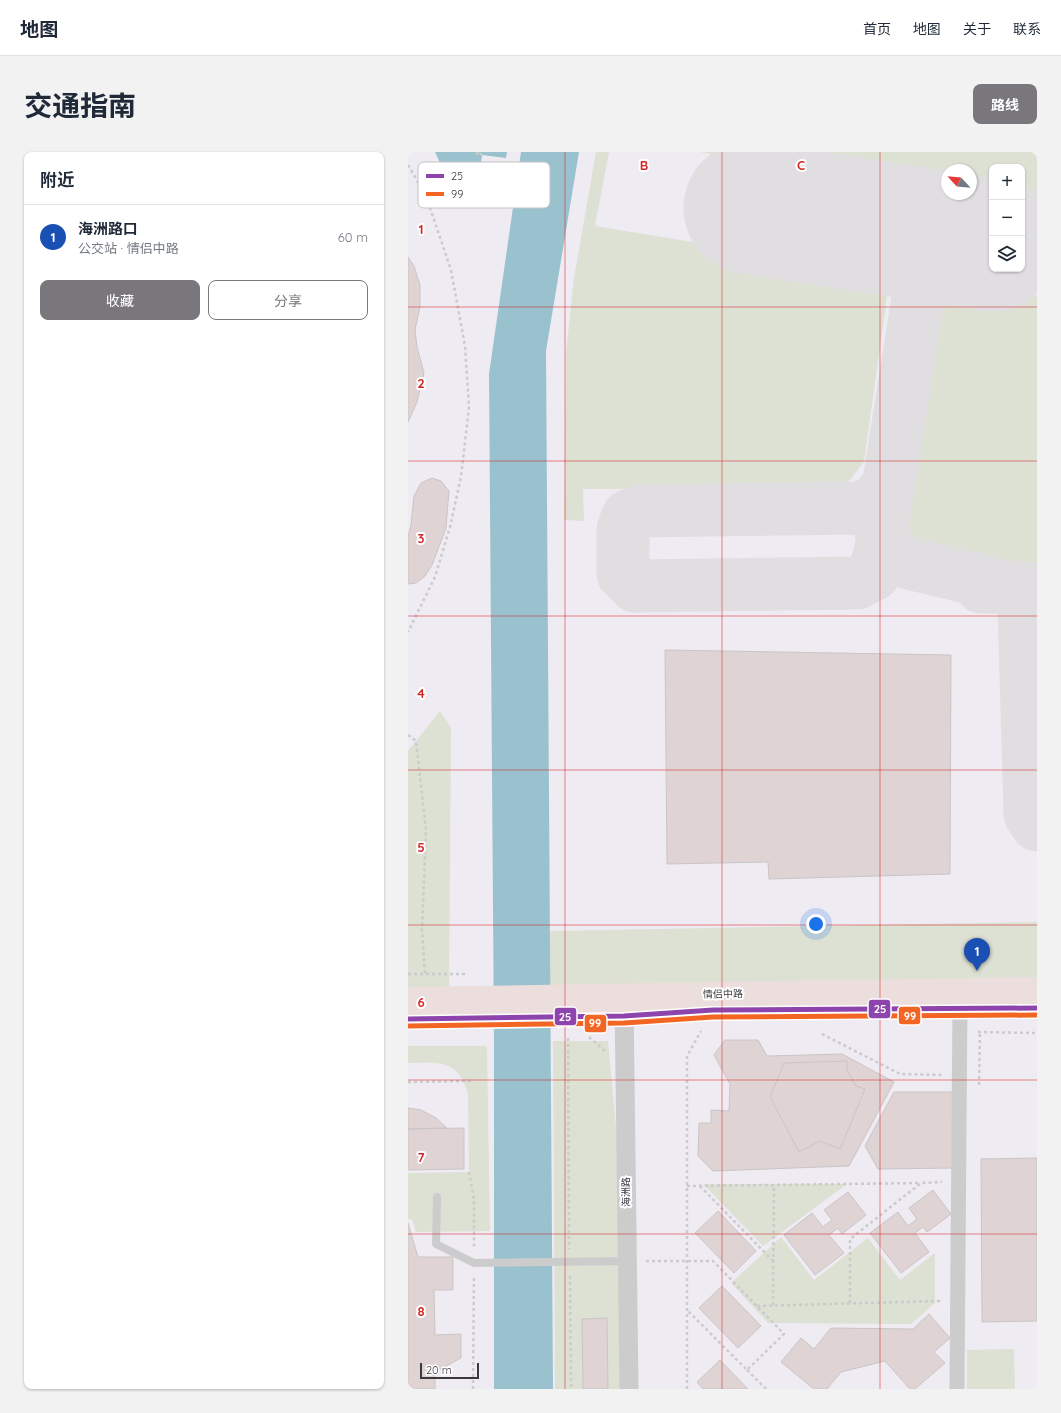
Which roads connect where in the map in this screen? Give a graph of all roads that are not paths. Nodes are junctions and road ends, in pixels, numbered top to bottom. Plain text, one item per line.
1 (1037, 988) edge
2 (417, 998) edge
3 (960, 1000) junction
4 (624, 1006) junction
5 (482, 1007) junction
6 (1037, 1008) edge
7 (408, 1018) edge
8 (437, 1197) dead end
9 (627, 1261) junction
10 (629, 1389) edge
11 (957, 1389) edge

1 - 3 highway, 情侣中路
2 - 5 highway, 情侣中路
3 - 4 highway, 情侣中路
3 - 4 highway, 情侣中路
3 - 6 highway, 情侣中路
3 - 11 street
4 - 5 highway, 情侣中路
4 - 9 street, 海洲路
5 - 7 highway, 情侣中路
8 - 9 lane
9 - 10 street, 海洲路

